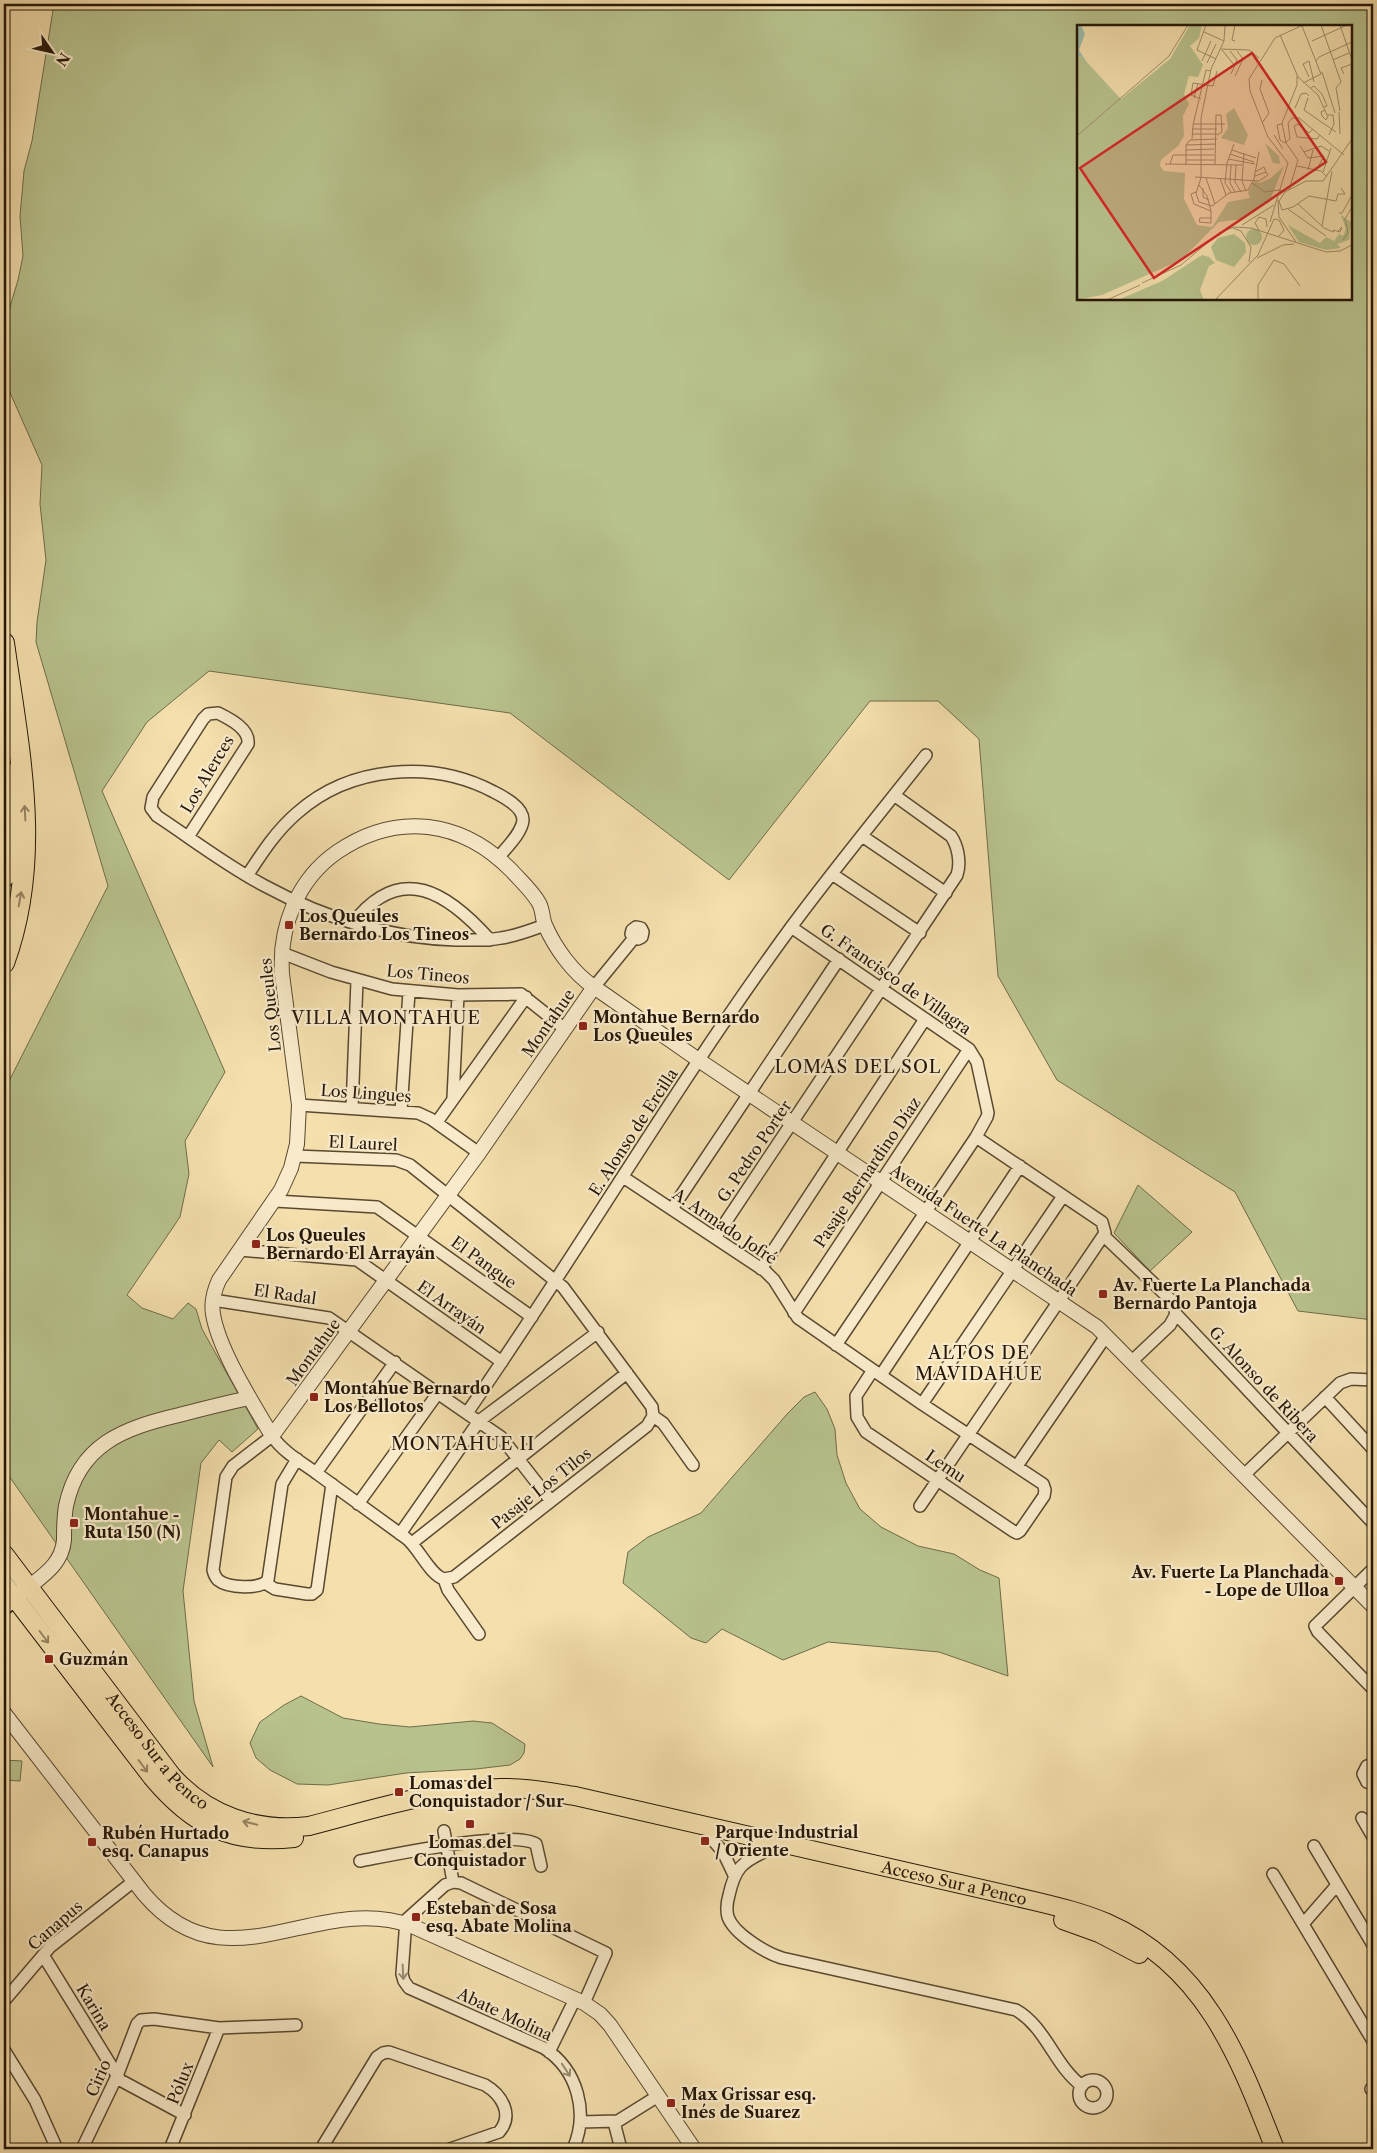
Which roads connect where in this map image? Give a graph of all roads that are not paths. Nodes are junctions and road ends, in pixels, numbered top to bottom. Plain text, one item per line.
1 (4, 643) edge
2 (926, 755) dead end
3 (4, 772) edge
4 (894, 795) junction
5 (862, 836) junction
6 (188, 837) junction
7 (498, 858) junction
8 (832, 874) junction
9 (247, 876) junction
10 (4, 877) edge
11 (946, 893) junction
12 (295, 901) junction
13 (353, 924) junction
14 (545, 925) junction
15 (791, 927) junction
16 (920, 933) junction
17 (634, 938) dead end
18 (490, 940) junction
19 (282, 953) junction
20 (839, 959) junction
21 (4, 963) edge
22 (357, 980) junction
23 (594, 987) junction
24 (882, 989) junction
25 (409, 992) junction
26 (458, 995) junction
27 (526, 997) junction
28 (925, 1019) junction
29 (565, 1029) junction
30 (969, 1049) junction
31 (700, 1061) junction
32 (749, 1093) junction
33 (453, 1100) junction
34 (299, 1105) junction
35 (352, 1108) junction
36 (401, 1111) junction
37 (437, 1122) junction
38 (792, 1123) junction
39 (976, 1137) junction
40 (479, 1153) junction
41 (837, 1153) junction
42 (294, 1156) junction
43 (1020, 1166) junction
44 (623, 1176) junction
45 (881, 1181) junction
46 (448, 1196) junction
47 (1063, 1196) junction
48 (275, 1201) junction
49 (672, 1209) junction
50 (926, 1211) junction
51 (419, 1236) junction
52 (1104, 1236) junction
53 (715, 1238) junction
54 (969, 1241) junction
55 (240, 1250) junction
56 (761, 1269) junction
57 (1013, 1271) junction
58 (387, 1280) junction
59 (556, 1281) junction
60 (212, 1300) junction
61 (1059, 1302) junction
62 (794, 1313) junction
63 (1176, 1314) junction
64 (532, 1317) junction
65 (350, 1331) junction
66 (598, 1332) junction
67 (1106, 1336) junction
68 (836, 1345) junction
69 (1132, 1361) junction
70 (395, 1362) junction
71 (502, 1362) junction
72 (877, 1372) junction
73 (628, 1373) junction
74 (1373, 1380) edge
75 (438, 1393) junction
76 (1324, 1397) junction
77 (249, 1398) junction
78 (922, 1404) junction
79 (467, 1413) junction
80 (653, 1416) junction
81 (479, 1421) junction
82 (1288, 1432) junction
83 (969, 1434) junction
84 (272, 1436) junction
85 (1373, 1449) edge
86 (297, 1459) junction
87 (519, 1459) junction
88 (693, 1465) dead end
89 (1017, 1466) junction
90 (316, 1473) junction
91 (1244, 1475) junction
92 (938, 1480) junction
93 (332, 1484) junction
94 (1043, 1484) joint
95 (552, 1501) junction
96 (358, 1504) junction
97 (920, 1506) dead end
98 (1373, 1523) edge
99 (400, 1534) junction
100 (412, 1543) junction
101 (4, 1554) edge
102 (1373, 1569) edge
103 (444, 1579) junction
104 (266, 1583) junction
105 (4, 1584) edge
106 (29, 1587) junction
107 (1354, 1588) junction
108 (9, 1602) edge
109 (1373, 1606) edge
110 (479, 1634) dead end
111 (1373, 1690) edge
112 (4, 1713) edge
113 (1373, 1765) edge
114 (1373, 1784) edge
115 (1362, 1818) dead end
116 (444, 1831) dead end
117 (1373, 1837) edge
118 (711, 1838) junction
119 (447, 1845) junction
120 (1314, 1846) dead end
121 (766, 1851) junction
122 (360, 1861) dead end
123 (541, 1866) dead end
124 (1273, 1874) dead end
125 (734, 1875) junction
126 (134, 1881) junction
127 (453, 1882) junction
128 (1337, 1885) junction
129 (404, 1923) junction
130 (1303, 1924) junction
131 (1368, 1927) edge
132 (1373, 1945) edge
133 (42, 1955) junction
134 (4, 2001) edge
135 (580, 2001) junction
136 (296, 2025) dead end
137 (219, 2028) junction
138 (1373, 2041) edge
139 (4, 2050) edge
140 (549, 2052) junction
141 (117, 2076) junction
142 (1082, 2086) dead end
143 (658, 2096) junction
144 (185, 2115) junction
145 (580, 2122) junction
146 (614, 2122) junction
147 (57, 2149) edge
148 (82, 2149) edge
149 (170, 2149) edge
150 (321, 2149) edge
151 (450, 2149) edge
152 (573, 2149) edge
153 (621, 2149) edge
154 (694, 2149) edge
155 (1264, 2149) edge
156 (1275, 2149) edge

21 -> 1 highway
2 - 4 street, E. Alonso de Ercilla
3 - 10 highway
4 - 5 street, E. Alonso de Ercilla
4 - 11 street, G. Pedro Porter
5 - 8 street, E. Alonso de Ercilla
5 - 11 street
6 - 6 street, Los Alerces
6 - 9 street
7 - 9 street
7 - 12 street, Los Queules
7 - 14 street, Los Queules
8 - 15 street, E. Alonso de Ercilla
8 - 16 street
9 - 12 street
11 - 16 street, G. Pedro Porter
12 - 13 street
12 - 19 street, Los Queules
13 - 18 street
13 - 18 street
14 - 18 street
14 - 23 street, Los Queules
15 - 20 street, G. Francisco de Villagra
15 - 31 street, E. Alonso de Ercilla
16 - 24 street, G. Pedro Porter
17 - 23 street
19 - 22 street, Los Tineos
19 - 34 street, Los Queules
20 - 24 street, G. Francisco de Villagra
20 - 32 street
22 - 25 street, Los Tineos
22 - 35 street
23 - 29 street, Montahue
23 - 31 street, Los Queules
24 - 28 street, G. Francisco de Villagra
24 - 38 street, G. Pedro Porter
25 - 26 street, Los Tineos
25 - 36 street
26 - 27 street, Los Tineos
26 - 33 street
27 - 29 street
27 - 33 street
28 - 30 street, G. Francisco de Villagra
28 - 41 street
29 - 40 street, Montahue
30 - 39 street, G. Francisco de Villagra
30 - 45 street, Pasaje Bernardino Díaz
31 - 32 street, Avenida Fuerte La Planchada
31 - 44 street, E. Alonso de Ercilla
32 - 38 street, Avenida Fuerte La Planchada
32 - 49 street
33 - 37 street
34 - 35 street, Los Lingues
34 - 42 street, Los Queules
35 - 36 street, Los Lingues
36 - 37 street, Los Lingues
37 - 40 street, Los Lingues
38 - 41 street, Avenida Fuerte La Planchada
38 - 53 street, G. Pedro Porter
39 - 43 street, G. Alonso de Ribera
39 - 50 street, G. Francisco de Villagra
40 - 46 street, Montahue
41 - 45 street, Avenida Fuerte La Planchada
41 - 56 street
42 - 46 street, El Laurel
42 - 48 street, Los Queules
43 - 47 street, G. Alonso de Ribera
43 - 54 street, Lemu
44 - 49 street, A. Armado Jofré
44 - 59 street, E. Alonso de Ercilla
45 - 50 street, Avenida Fuerte La Planchada
45 - 62 street, Pasaje Bernardino Díaz
46 - 51 street, Montahue
46 - 59 street, El Laurel
47 - 52 street, G. Alonso de Ribera
47 - 57 street
48 - 51 street, El Pangue
48 - 55 street, Los Queules
49 - 53 street, A. Armado Jofré
50 - 54 street, Avenida Fuerte La Planchada
50 - 68 street, G. Francisco de Villagra
51 - 58 street, Montahue
51 - 64 street, El Pangue
52 - 61 street
52 - 63 street, G. Alonso de Ribera
53 - 56 street, A. Armado Jofré
54 - 57 street, Avenida Fuerte La Planchada
54 - 72 street, Lemu
55 - 58 street, El Arrayán
55 - 60 street, Los Queules
56 - 62 street, A. Armado Jofré
57 - 61 street, Avenida Fuerte La Planchada
57 - 78 street
58 - 65 street, Montahue
58 - 71 street, El Arrayán
59 - 64 street, E. Alonso de Ercilla
59 - 66 street, El Laurel
60 - 65 street, El Radal
60 - 77 street
61 - 67 street, Avenida Fuerte La Planchada
61 - 83 street
62 - 68 street, A. Armado Jofré
63 - 69 street
63 - 82 street, G. Alonso de Ribera
64 - 71 street, E. Alonso de Ercilla
65 - 70 street, El Radal
65 - 84 street, Montahue
66 - 73 street, El Laurel
66 - 81 street
67 - 69 street, Avenida Fuerte La Planchada
67 - 89 street
68 - 72 street, A. Armado Jofré
69 - 91 street, Avenida Fuerte La Planchada
70 - 75 street, El Radal
70 - 90 street
71 - 79 street, E. Alonso de Ercilla
72 - 78 street, A. Armado Jofré
72 - 92 street, Lemu
73 - 80 street, El Laurel
73 - 87 street
74 - 76 street
75 - 79 street, El Radal
75 - 96 street
76 - 82 street
76 - 85 street
77 - 84 street
77 - 106 street
78 - 83 street, A. Armado Jofré
79 - 81 street, El Radal
80 - 88 street
80 - 95 street, Pasaje Los Tilos
81 - 87 street, El Radal
81 - 99 street
82 - 91 street
82 - 98 street, G. Alonso de Ribera
83 - 89 street, A. Armado Jofré
83 - 92 street
84 - 86 street
84 - 104 street
86 - 90 street
86 - 104 street
87 - 95 street, El Radal
87 - 100 street
89 - 94 street, A. Armado Jofré
90 - 93 street
91 - 107 street, Avenida Fuerte La Planchada
92 - 94 street, Lemu
92 - 97 street
93 - 96 street
93 - 104 street
95 - 103 street, Pasaje Los Tilos
96 - 99 street
99 - 100 street
100 - 103 street
101 - 106 main road, Acceso Sur a Penco
102 - 107 street
103 - 110 street
105 - 108 main road, Acceso Sur a Penco
106 - 108 main road
156 -> 106 main road, Acceso Sur a Penco
107 - 109 street, Avenida Fuerte La Planchada
107 - 111 street
108 -> 118 main road, Acceso Sur a Penco
112 - 126 street
113 - 114 street
115 - 117 street
116 - 119 street
118 - 121 main road, Acceso Sur a Penco
118 - 125 street
119 - 122 street
119 - 123 street
119 - 127 street
120 - 128 street
121 - 125 street
121 - 155 main road, Acceso Sur a Penco
124 - 130 street
125 - 142 street
126 - 129 street
126 - 133 street, Canapus
127 - 129 street
127 - 135 street
128 - 130 street
128 - 131 street
129 - 135 street
129 -> 140 street, Abate Molina
130 - 138 street
131 - 132 street
133 - 134 street, Canapus
133 - 141 street, Karina
135 - 140 street
135 - 143 street
136 - 137 street
137 - 141 street, Cirio
137 - 144 street, Pólux
139 - 147 street
140 -> 145 street, Abate Molina
141 - 144 street
141 - 148 street, Cirio
143 - 146 street
143 - 154 street
144 - 149 street, Pólux
145 - 146 street
145 - 152 street, Abate Molina
146 - 153 street
150 - 151 street

